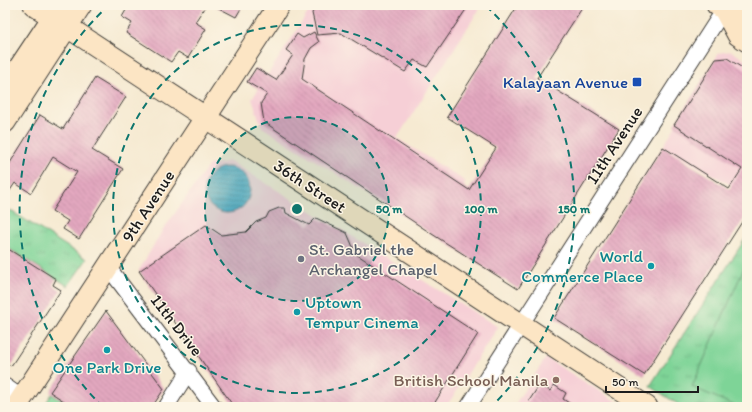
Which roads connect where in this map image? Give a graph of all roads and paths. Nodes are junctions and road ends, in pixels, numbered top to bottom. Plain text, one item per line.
1 (34, 5) edge
2 (81, 5) edge
3 (279, 5) edge
4 (723, 6) edge
5 (747, 14) edge
6 (60, 16) edge
7 (747, 41) edge
8 (5, 89) edge
9 (206, 118) junction
10 (5, 122) edge
11 (108, 267) junction
12 (521, 325) junction
13 (189, 371) junction
14 (5, 386) edge
15 (19, 402) edge
16 (166, 407) edge
17 (214, 407) edge
18 (468, 407) edge
19 (647, 407) edge

1 - 6 street, 36th Street
2 - 6 street
3 - 9 street, 9th Avenue
4 - 5 street
4 - 7 street
4 - 12 street, 11th Avenue
6 - 8 street
6 - 9 street, 36th Street
6 - 10 street
9 - 11 street, 9th Avenue
9 - 12 street, 36th Street
11 - 13 street, 11th Drive
11 - 15 street, 9th Avenue
12 - 18 street, 11th Avenue
12 - 19 street, 36th Street
13 - 16 street
13 - 17 street, 11th Drive
14 - 15 street

